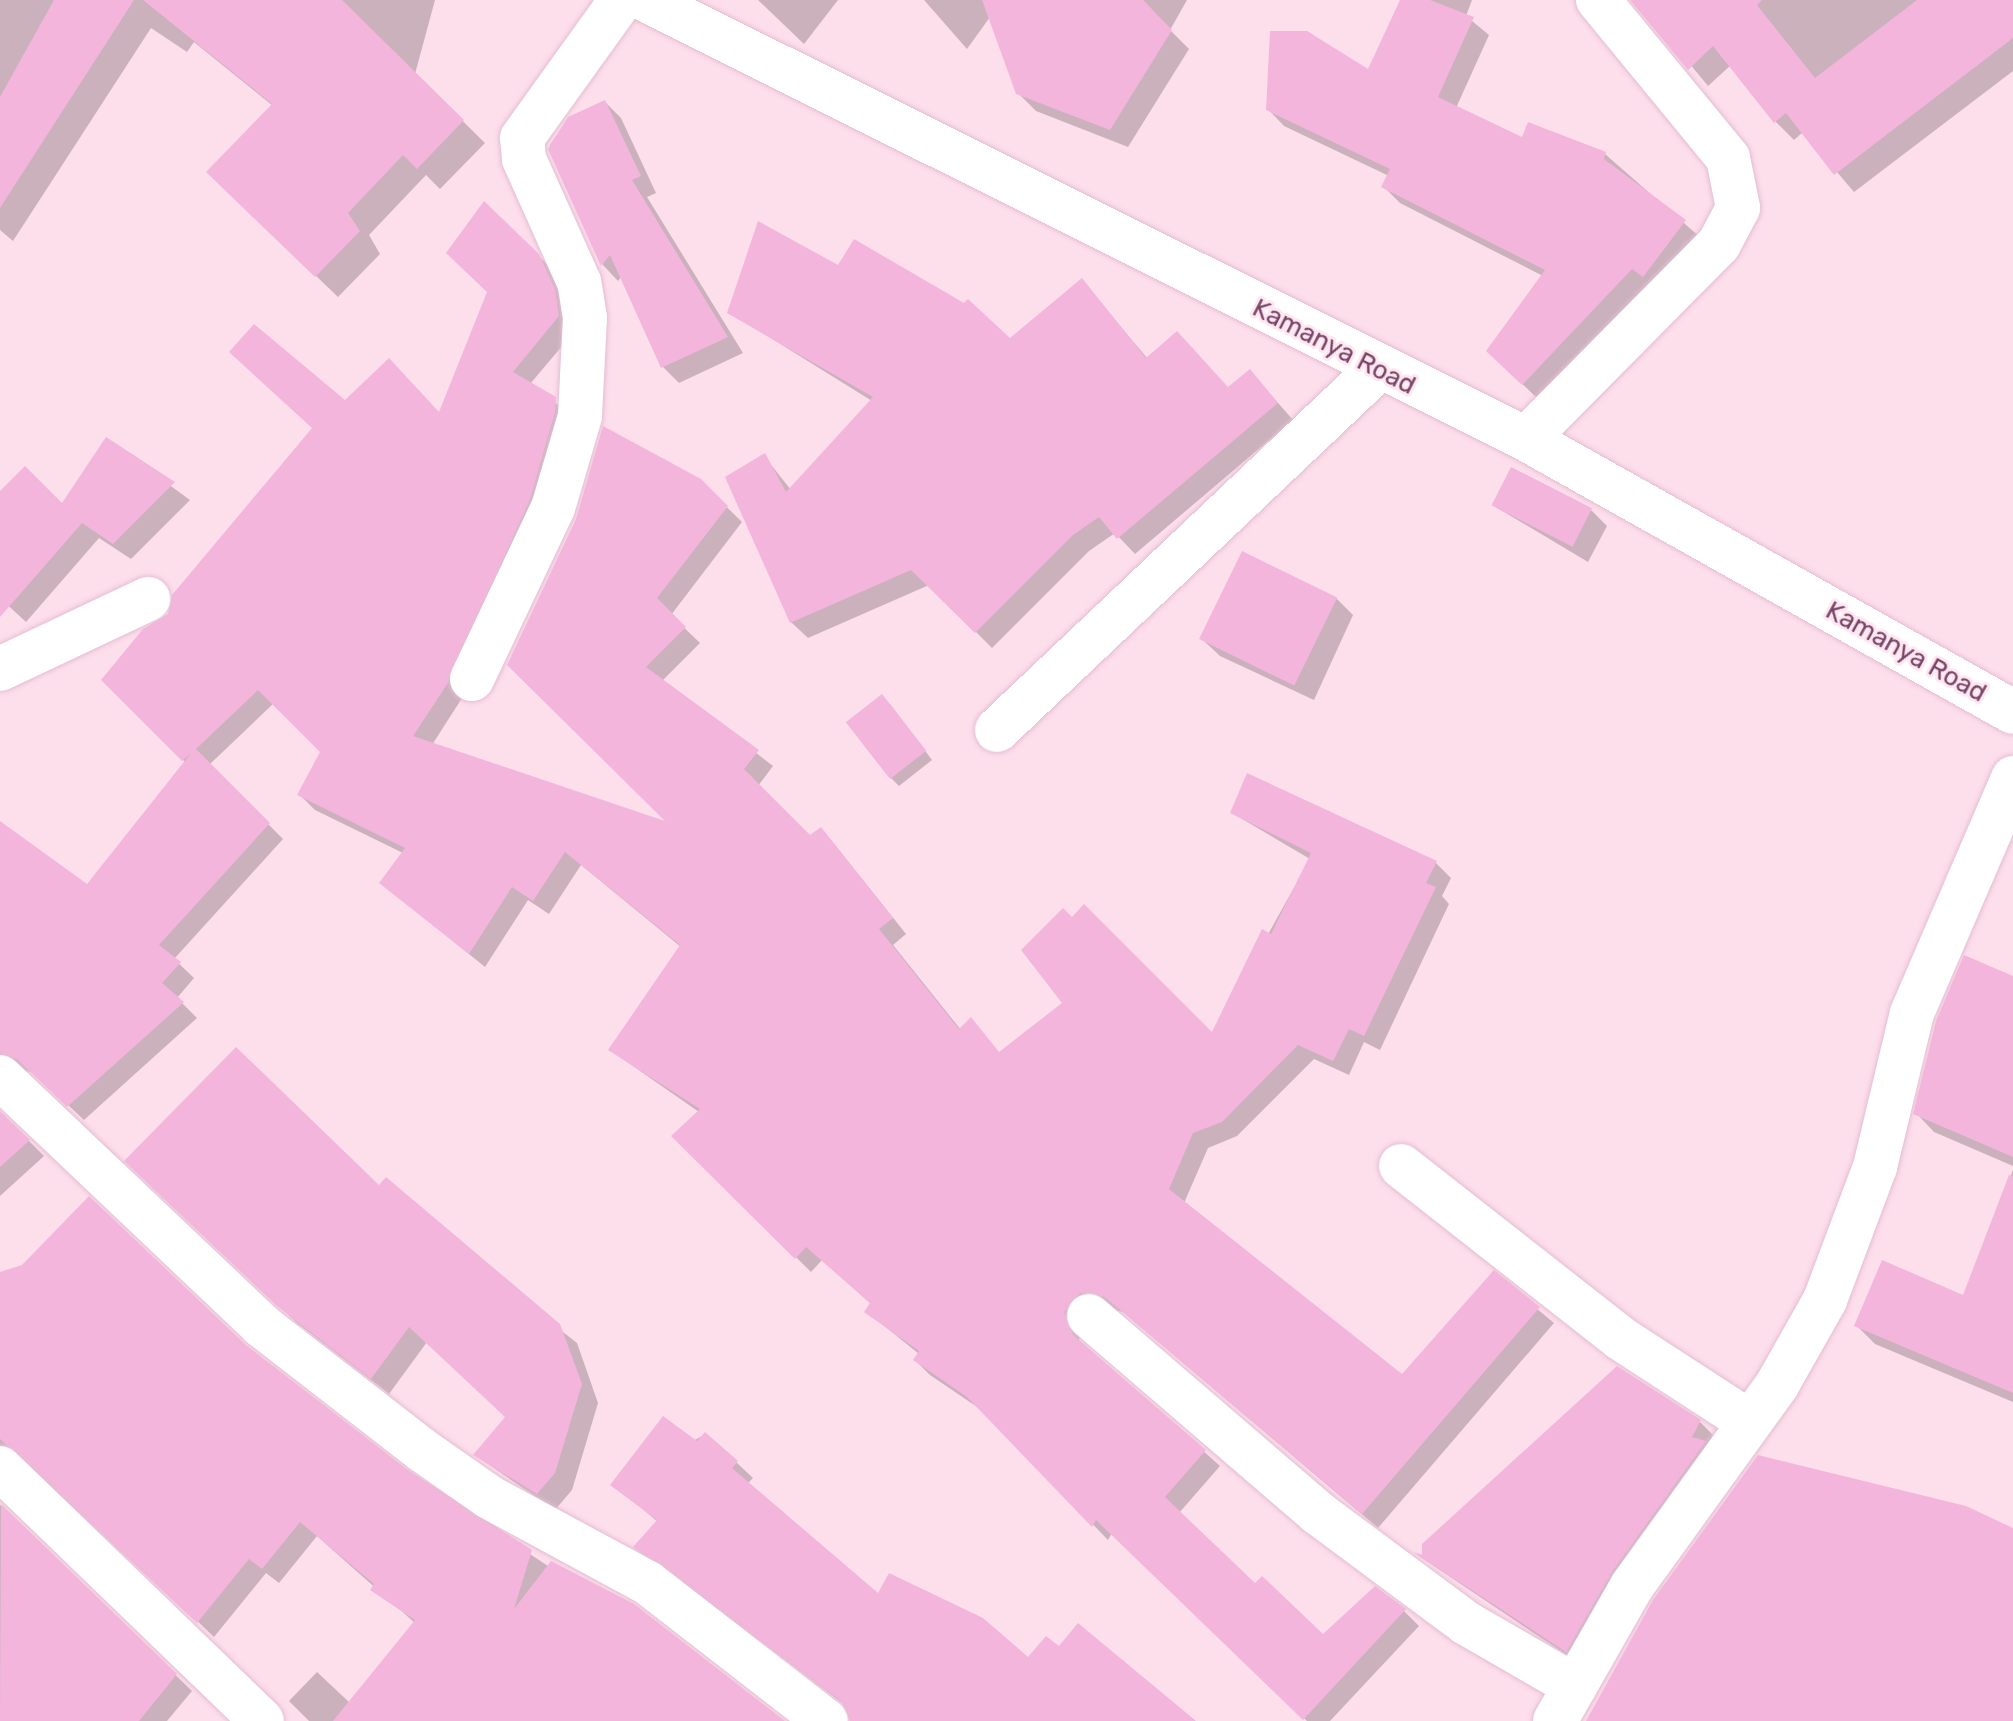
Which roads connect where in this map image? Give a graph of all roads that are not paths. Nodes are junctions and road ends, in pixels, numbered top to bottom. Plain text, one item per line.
1 (621, 0) edge
2 (646, 0) edge
3 (1598, 0) edge
4 (1377, 370) junction
5 (1526, 439) junction
6 (148, 599) dead end
7 (0, 669) edge
8 (472, 679) dead end
9 (2013, 712) edge
10 (997, 730) dead end
11 (2013, 778) edge
12 (0, 1077) edge
13 (1401, 1166) dead end
14 (1089, 1316) dead end
15 (1748, 1421) junction
16 (0, 1468) edge
17 (1565, 1703) edge
18 (262, 1721) edge
19 (826, 1721) edge

1 - 8 street
2 - 4 street, Kamanya Road
3 - 5 street
4 - 5 street, Kamanya Road
4 - 10 street
5 - 9 street, Kamanya Road
6 - 7 street
11 - 15 street
12 - 19 street
13 - 15 street
14 - 17 street
15 - 17 street
16 - 18 street

